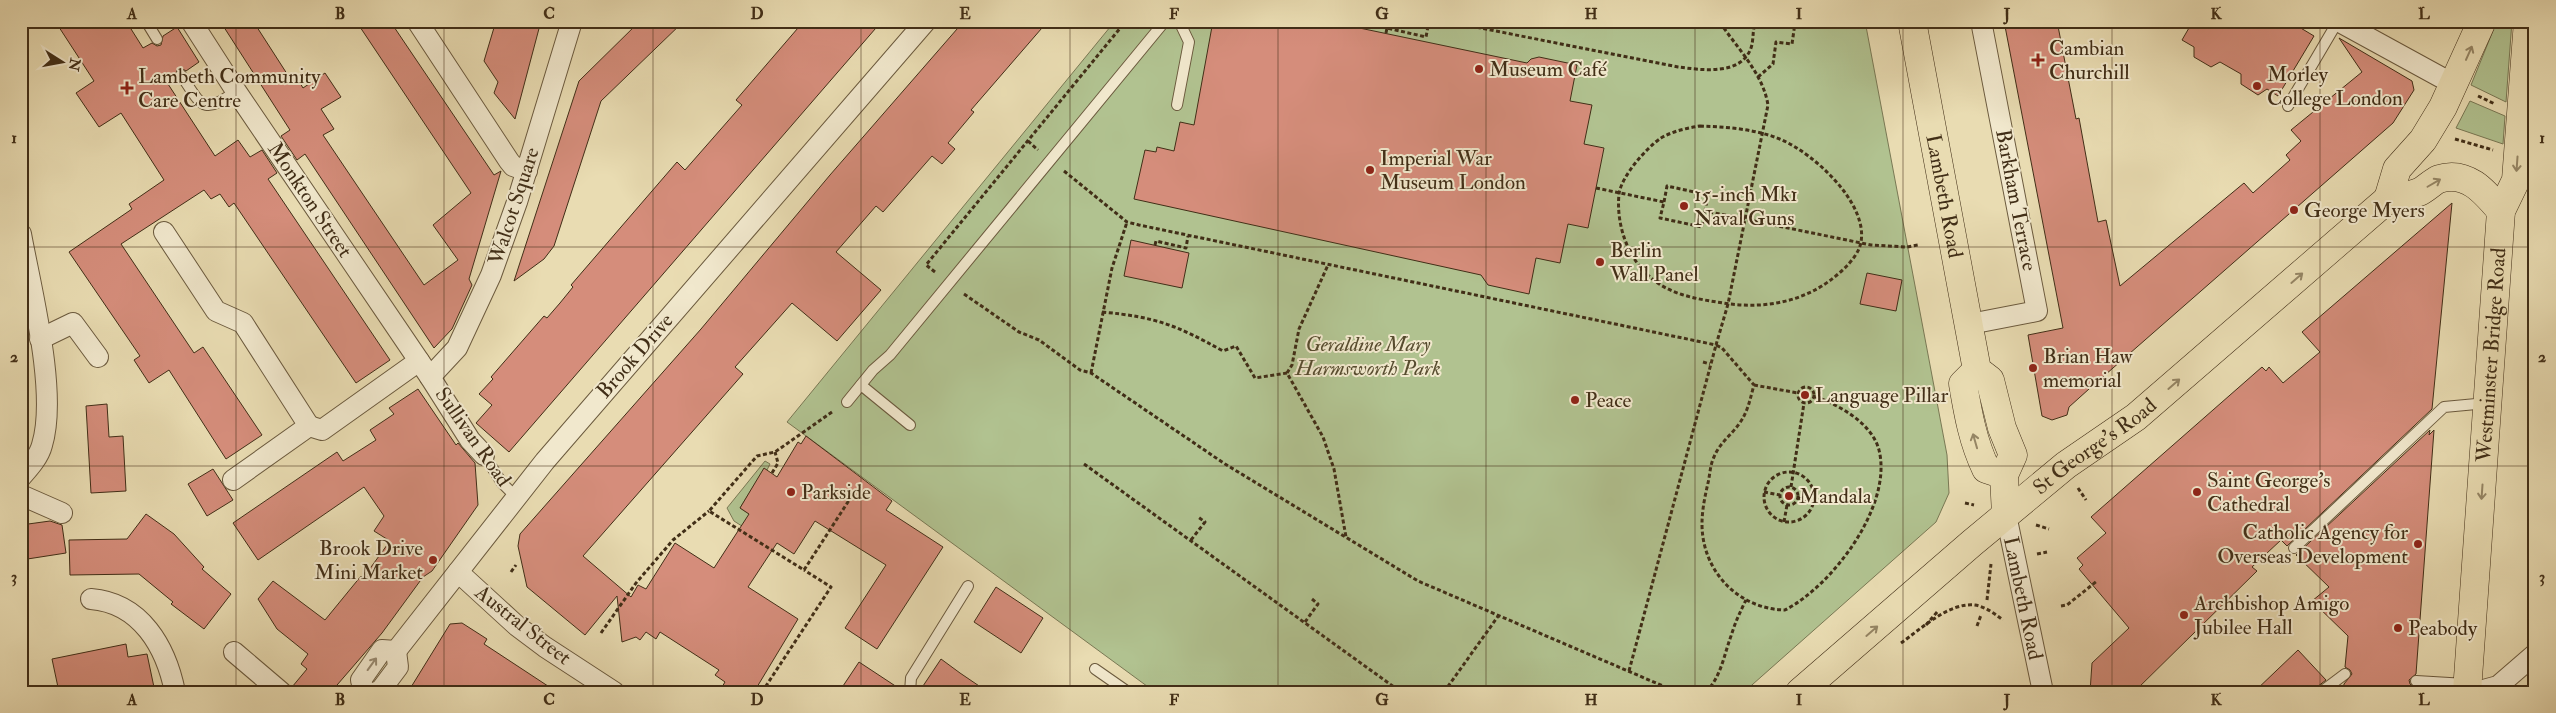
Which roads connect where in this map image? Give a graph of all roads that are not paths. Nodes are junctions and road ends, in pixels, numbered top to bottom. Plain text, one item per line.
1 (146, 21) edge
2 (191, 21) edge
3 (417, 21) edge
4 (572, 21) edge
5 (926, 21) edge
6 (1165, 21) edge
7 (1179, 21) edge
8 (1912, 21) edge
9 (1981, 21) edge
10 (2338, 21) edge
11 (2482, 21) edge
12 (2528, 21) edge
13 (158, 39) dead end
14 (181, 75) dead end
15 (2455, 85) junction
16 (236, 91) junction
17 (1177, 105) dead end
18 (2288, 106) dead end
19 (2528, 113) edge
20 (527, 170) junction
21 (2388, 199) junction
22 (2501, 211) junction
23 (164, 232) dead end
24 (21, 234) edge
25 (1970, 324) junction
26 (40, 339) junction
27 (98, 356) dead end
28 (425, 369) junction
29 (860, 385) junction
30 (847, 402) road end
31 (2488, 403) junction
32 (910, 425) dead end
33 (310, 426) junction
34 (484, 455) joint
35 (21, 477) edge
36 (234, 480) dead end
37 (21, 495) edge
38 (516, 497) junction
39 (62, 513) dead end
40 (2018, 519) junction
41 (2294, 548) dead end
42 (458, 572) junction
43 (968, 586) dead end
44 (91, 599) dead end
45 (396, 651) junction
46 (234, 652) dead end
47 (2535, 654) edge
48 (1094, 669) dead end
49 (2345, 674) dead end
50 (2416, 681) dead end
51 (2470, 689) edge
52 (175, 692) edge
53 (281, 692) edge
54 (364, 692) edge
55 (376, 692) edge
56 (614, 692) edge
57 (910, 692) edge
58 (1128, 692) edge
59 (1800, 692) edge
60 (2043, 692) edge
61 (2321, 692) edge

1 - 13 lane
2 - 16 street, Monkton Street
3 - 20 street
4 - 20 street, Walcot Square
5 - 38 street, Brook Drive
6 - 29 lane
7 - 17 lane
8 - 25 main road, Lambeth Road
9 - 25 street, Barkham Terrace
10 - 15 street
10 - 18 lane
15 -> 11 main road
12 - 19 main road, Westminster Bridge Road
14 - 16 lane
15 - 21 main road
16 - 28 street, Monkton Street
19 -> 22 main road, Westminster Bridge Road
20 - 28 street, Walcot Square
21 -> 22 main road, St George's Road
40 -> 21 main road, St George's Road
22 - 31 main road, Westminster Bridge Road
23 - 33 street
24 - 26 street
25 - 40 main road, Lambeth Road
26 - 27 street
26 - 35 street
28 - 33 street, Walcot Square
28 - 34 street, Sullivan Road
29 - 30 lane
29 - 32 lane
31 - 41 lane
31 -> 51 main road, Westminster Bridge Road
33 - 36 street
34 - 38 lane, Sullivan Road
37 - 39 street
38 - 42 street, Brook Drive
59 -> 40 main road, St George's Road
40 - 60 street, Lambeth Road
42 - 45 street, Brook Drive
42 - 56 street, Austral Street
43 - 57 lane
44 - 52 street
54 -> 45 street
45 - 55 street
46 - 53 street
47 - 51 street
48 - 58 lane
49 - 61 lane
50 - 51 lane

